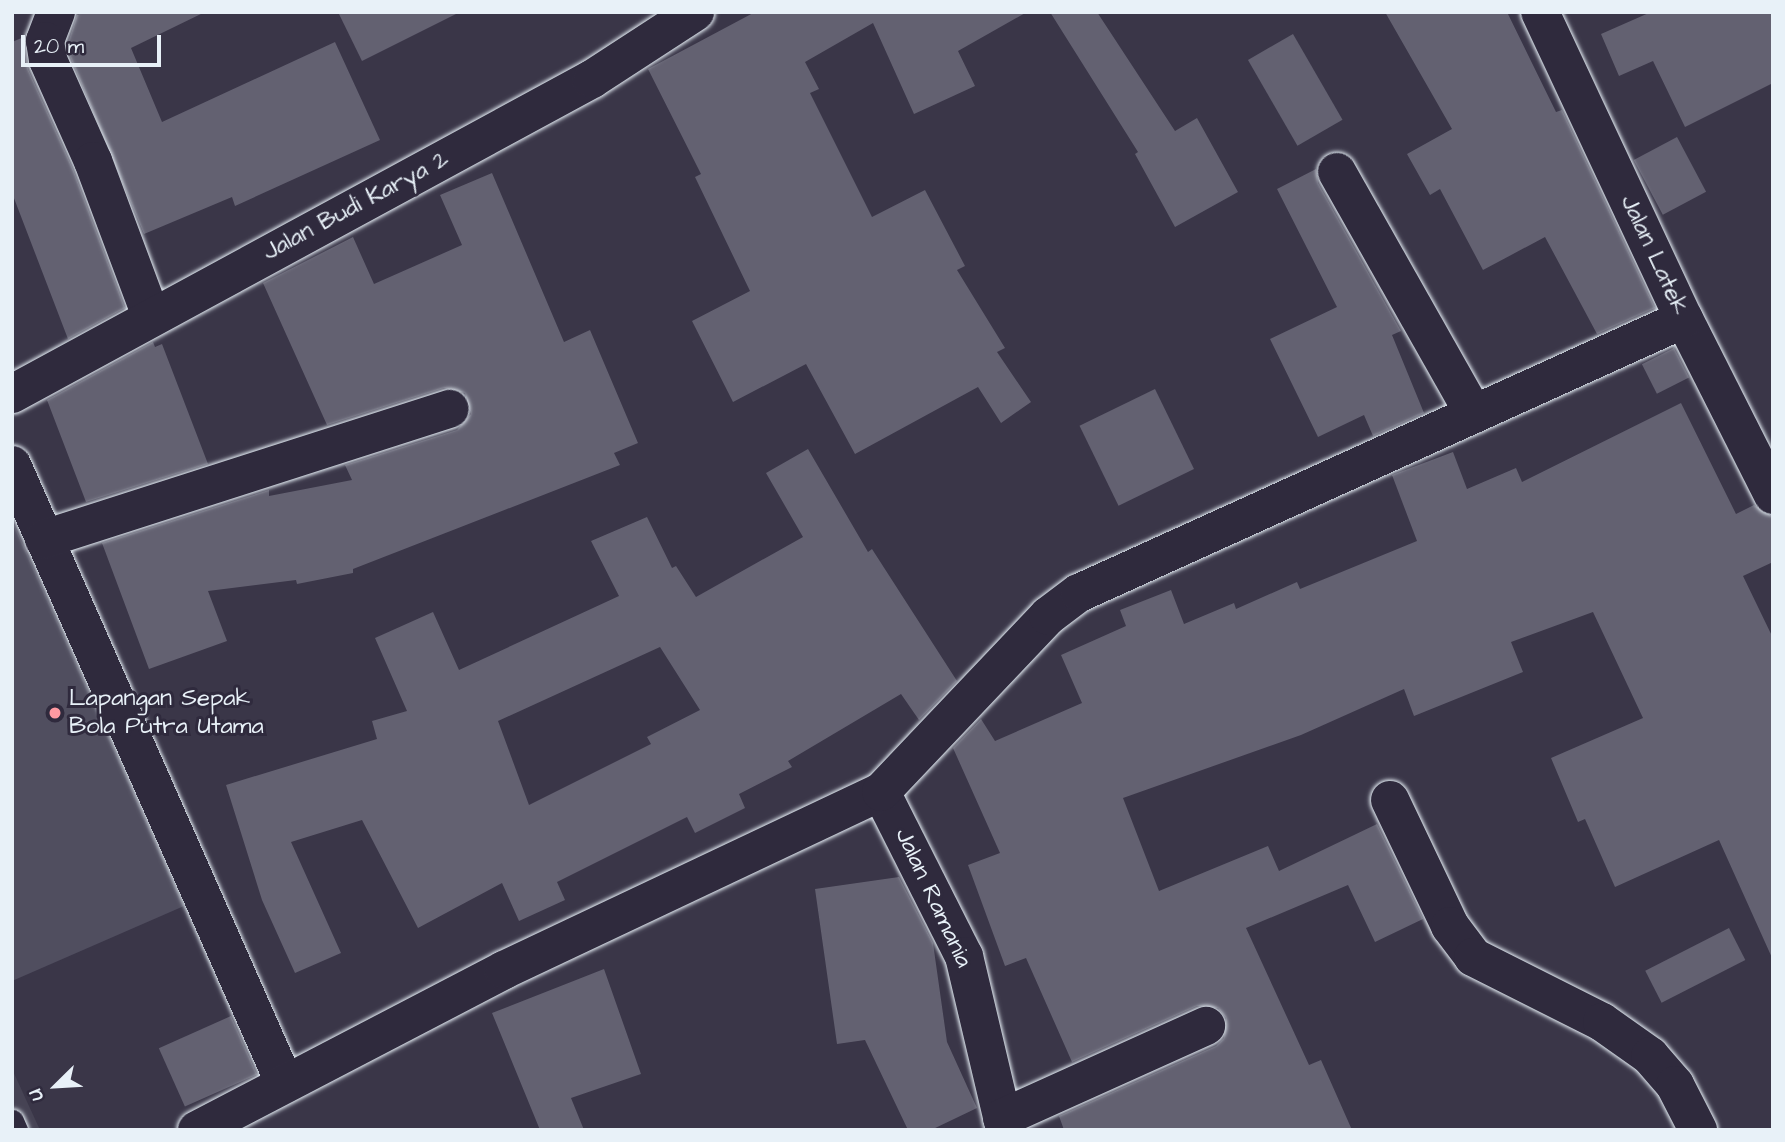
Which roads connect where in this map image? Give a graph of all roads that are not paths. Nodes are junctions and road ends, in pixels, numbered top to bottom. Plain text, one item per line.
1 (56, 12) edge
2 (695, 12) edge
3 (1540, 12) edge
4 (1337, 172) dead end
5 (151, 316) junction
6 (1684, 319) junction
7 (12, 394) edge
8 (450, 409) dead end
9 (1474, 414) junction
10 (12, 465) edge
11 (1773, 495) edge
12 (44, 539) junction
13 (881, 792) junction
14 (1390, 800) dead end
15 (1206, 1026) dead end
16 (284, 1082) junction
17 (12, 1121) edge
18 (1003, 1124) edge
19 (16, 1130) edge
20 (197, 1130) edge
21 (1698, 1130) edge

1 - 5 street
2 - 5 street, Jalan Budi Karya 2
3 - 6 street, Jalan Latek
4 - 9 street
5 - 7 street, Jalan Budi Karya 2
6 - 9 street
6 - 11 street, Jalan Latek
8 - 12 street
9 - 13 street
10 - 12 street
12 - 16 street
13 - 16 street
13 - 18 street, Jalan Ramania
14 - 21 street
15 - 18 street
16 - 20 street
17 - 19 lane

